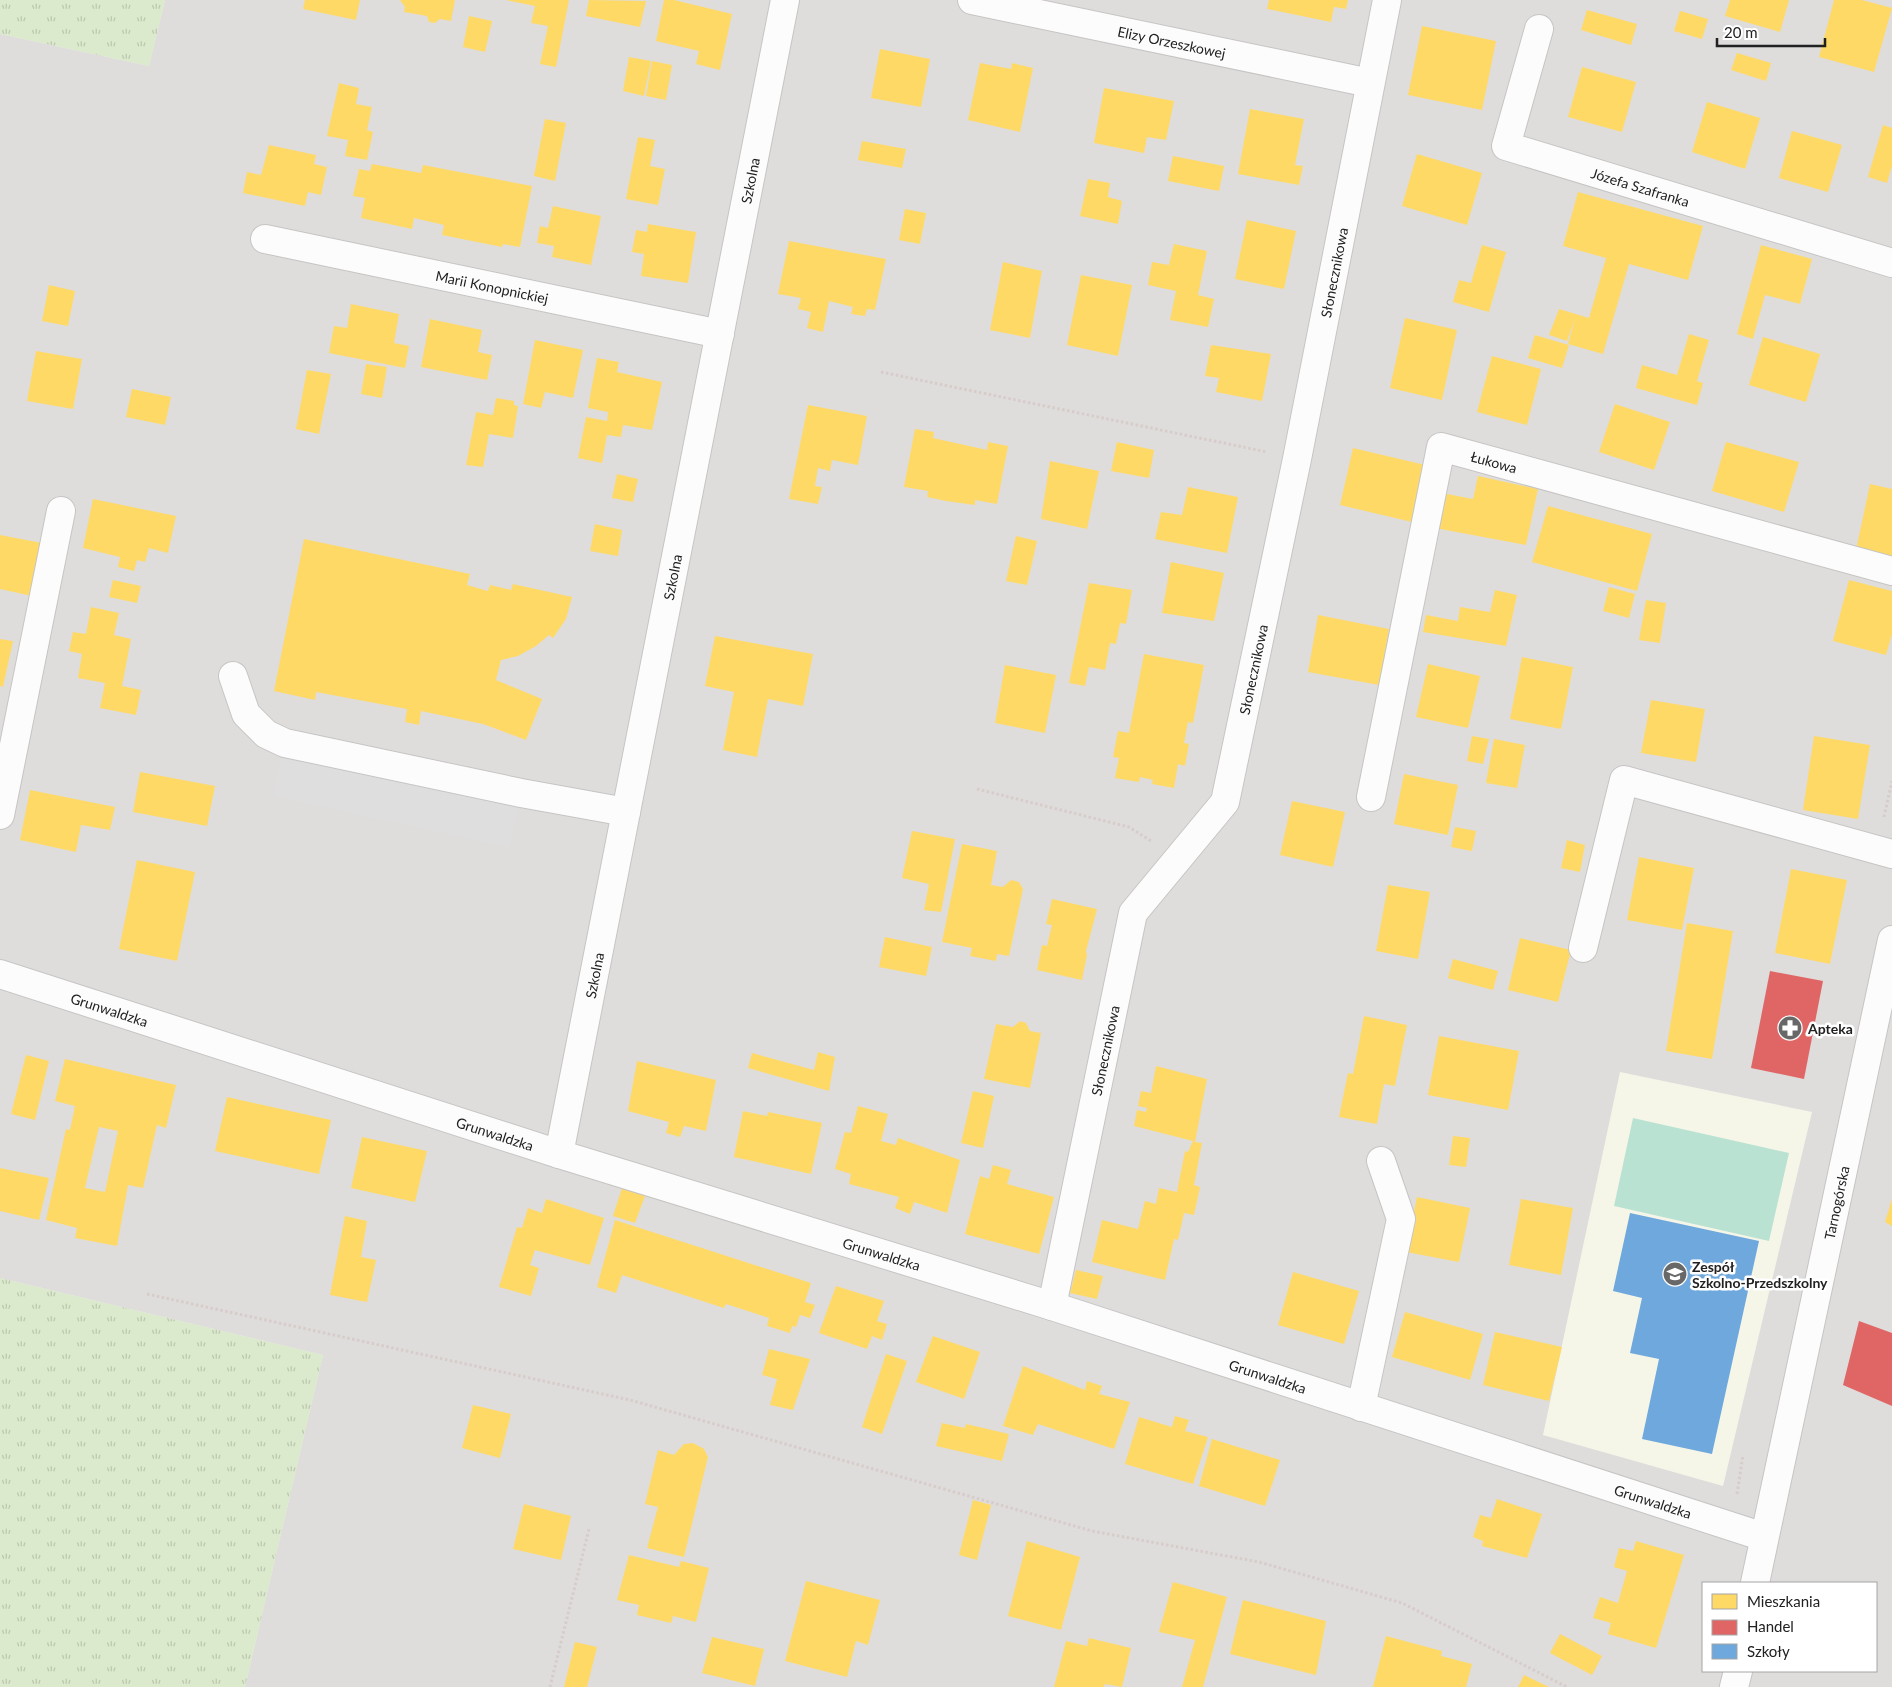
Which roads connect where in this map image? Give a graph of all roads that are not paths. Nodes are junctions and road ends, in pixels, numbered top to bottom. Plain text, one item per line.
1 (785, 0) edge
2 (972, 0) edge
3 (1387, 0) edge
4 (1539, 28) dead end
5 (1370, 83) junction
6 (265, 239) dead end
7 (1892, 263) edge
8 (720, 334) junction
9 (61, 511) dead end
10 (1892, 572) edge
11 (234, 676) dead end
12 (1371, 797) dead end
13 (626, 812) junction
14 (0, 815) edge
15 (1892, 854) edge
16 (1892, 940) edge
17 (1583, 948) dead end
18 (0, 974) edge
19 (559, 1154) junction
20 (1381, 1161) dead end
21 (1052, 1306) junction
22 (1361, 1407) junction
23 (1764, 1537) junction
24 (1754, 1582) edge
25 (1738, 1672) edge
26 (1734, 1687) edge

1 - 8 street, Szkolna
2 - 5 street, Elizy Orzeszkowej
3 - 5 street, Słonecznikowa
4 - 7 street, Józefa Szafranka
5 - 21 street, Słonecznikowa
6 - 8 street, Marii Konopnickiej
8 - 13 street, Szkolna
9 - 14 street
10 - 12 street, Łukowa
11 - 13 street
13 - 19 street, Szkolna
15 - 17 street
16 - 23 street, Tarnogórska
18 - 19 street, Grunwaldzka
19 - 21 street, Grunwaldzka
20 - 22 street
21 - 22 street, Grunwaldzka
22 - 23 street, Grunwaldzka
23 - 24 street, Tarnogórska
25 - 26 street

